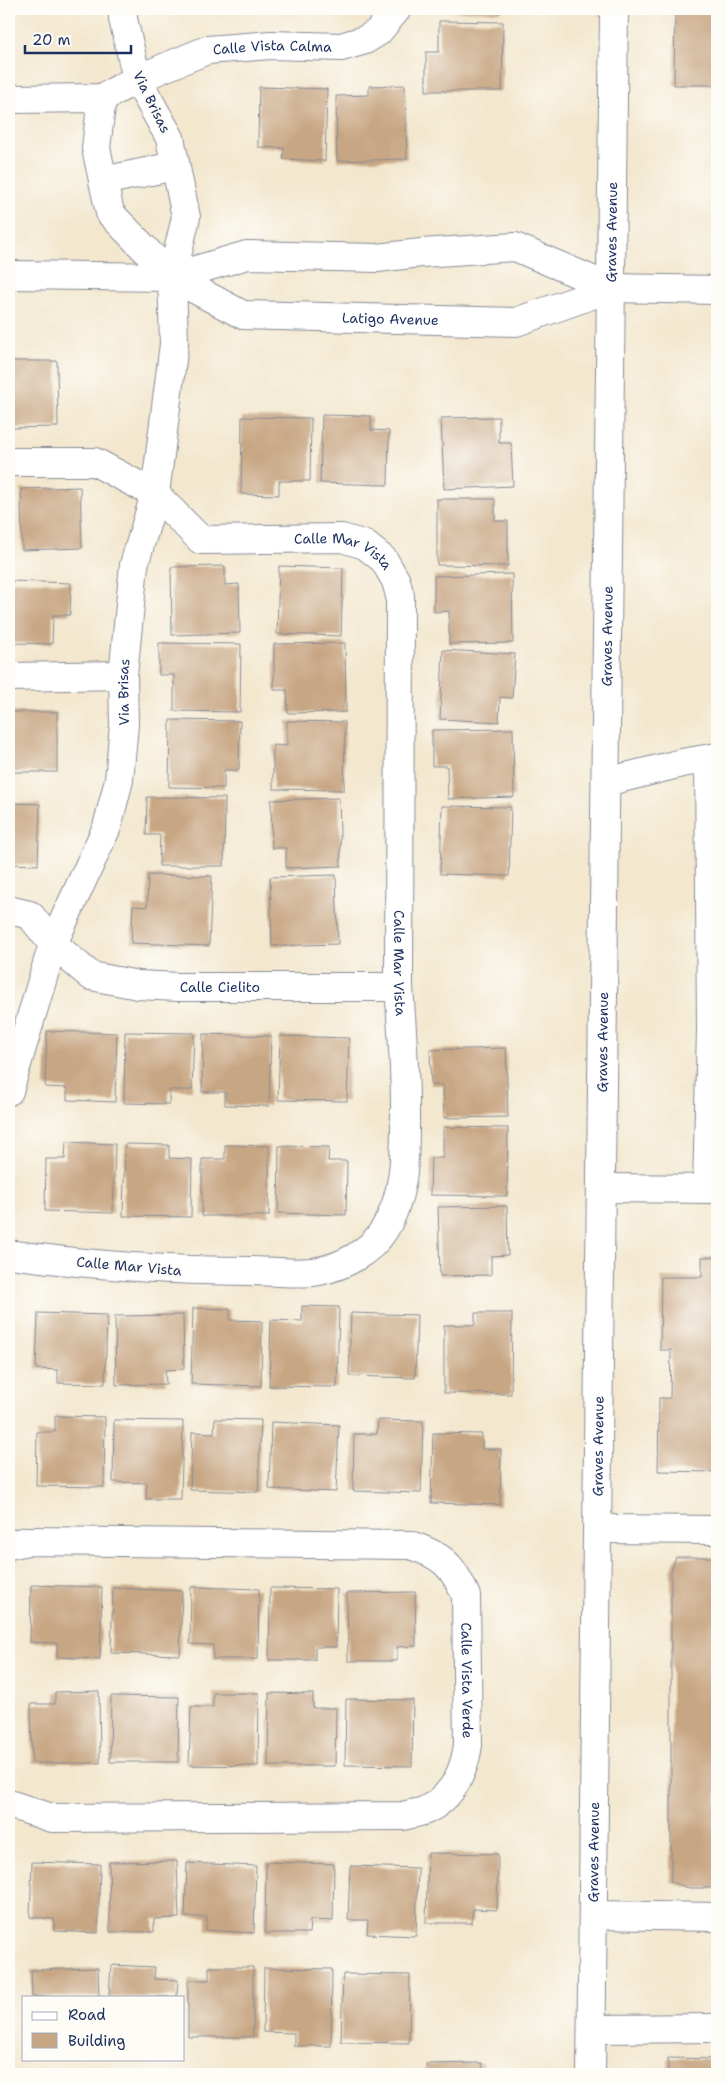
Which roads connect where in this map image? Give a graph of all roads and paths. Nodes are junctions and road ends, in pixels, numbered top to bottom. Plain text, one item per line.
1 (123, 9) edge
2 (397, 9) edge
3 (614, 9) edge
4 (137, 78) junction
5 (102, 98) junction
6 (9, 99) edge
7 (175, 166) junction
8 (103, 181) junction
9 (9, 275) edge
10 (172, 277) junction
11 (612, 288) junction
12 (717, 290) edge
13 (9, 462) edge
14 (155, 494) junction
15 (123, 676) junction
16 (9, 677) edge
17 (713, 758) edge
18 (606, 782) junction
19 (9, 910) edge
20 (53, 944) junction
21 (399, 987) junction
22 (9, 1091) edge
23 (602, 1188) junction
24 (712, 1189) edge
25 (9, 1254) edge
26 (598, 1529) junction
27 (717, 1530) edge
28 (9, 1545) edge
29 (9, 1804) edge
30 (593, 1915) junction
31 (717, 1917) edge
32 (717, 2028) edge
33 (592, 2029) junction
34 (591, 2074) edge

1 - 4 street, Via Brisas
2 - 4 street, Calle Vista Calma
3 - 11 street, Graves Avenue
4 - 5 street, Calle Vista Calma
4 - 7 street, Via Brisas
5 - 6 street
5 - 8 street
7 - 8 street
7 - 10 street, Via Brisas
8 - 10 street
9 - 10 street, Latigo Avenue
10 - 11 street, Latigo Avenue
10 - 11 street, Latigo Avenue
10 - 14 street, Via Brisas
11 - 12 street, Latigo Avenue
11 - 18 street, Graves Avenue
13 - 14 street, Calle Mar Vista
14 - 15 street, Via Brisas
14 - 21 street, Calle Mar Vista
15 - 16 street
15 - 20 street, Via Brisas
17 - 18 street
17 - 24 street
18 - 23 street, Graves Avenue
19 - 20 street, Calle Cielito
20 - 21 street, Calle Cielito
20 - 22 street, Via Brisas
21 - 25 street, Calle Mar Vista
23 - 24 street
23 - 26 street, Graves Avenue
26 - 27 street
26 - 30 street, Graves Avenue
28 - 29 street, Calle Vista Verde
30 - 31 street
30 - 33 street, Graves Avenue
32 - 33 street
33 - 34 street, Graves Avenue

